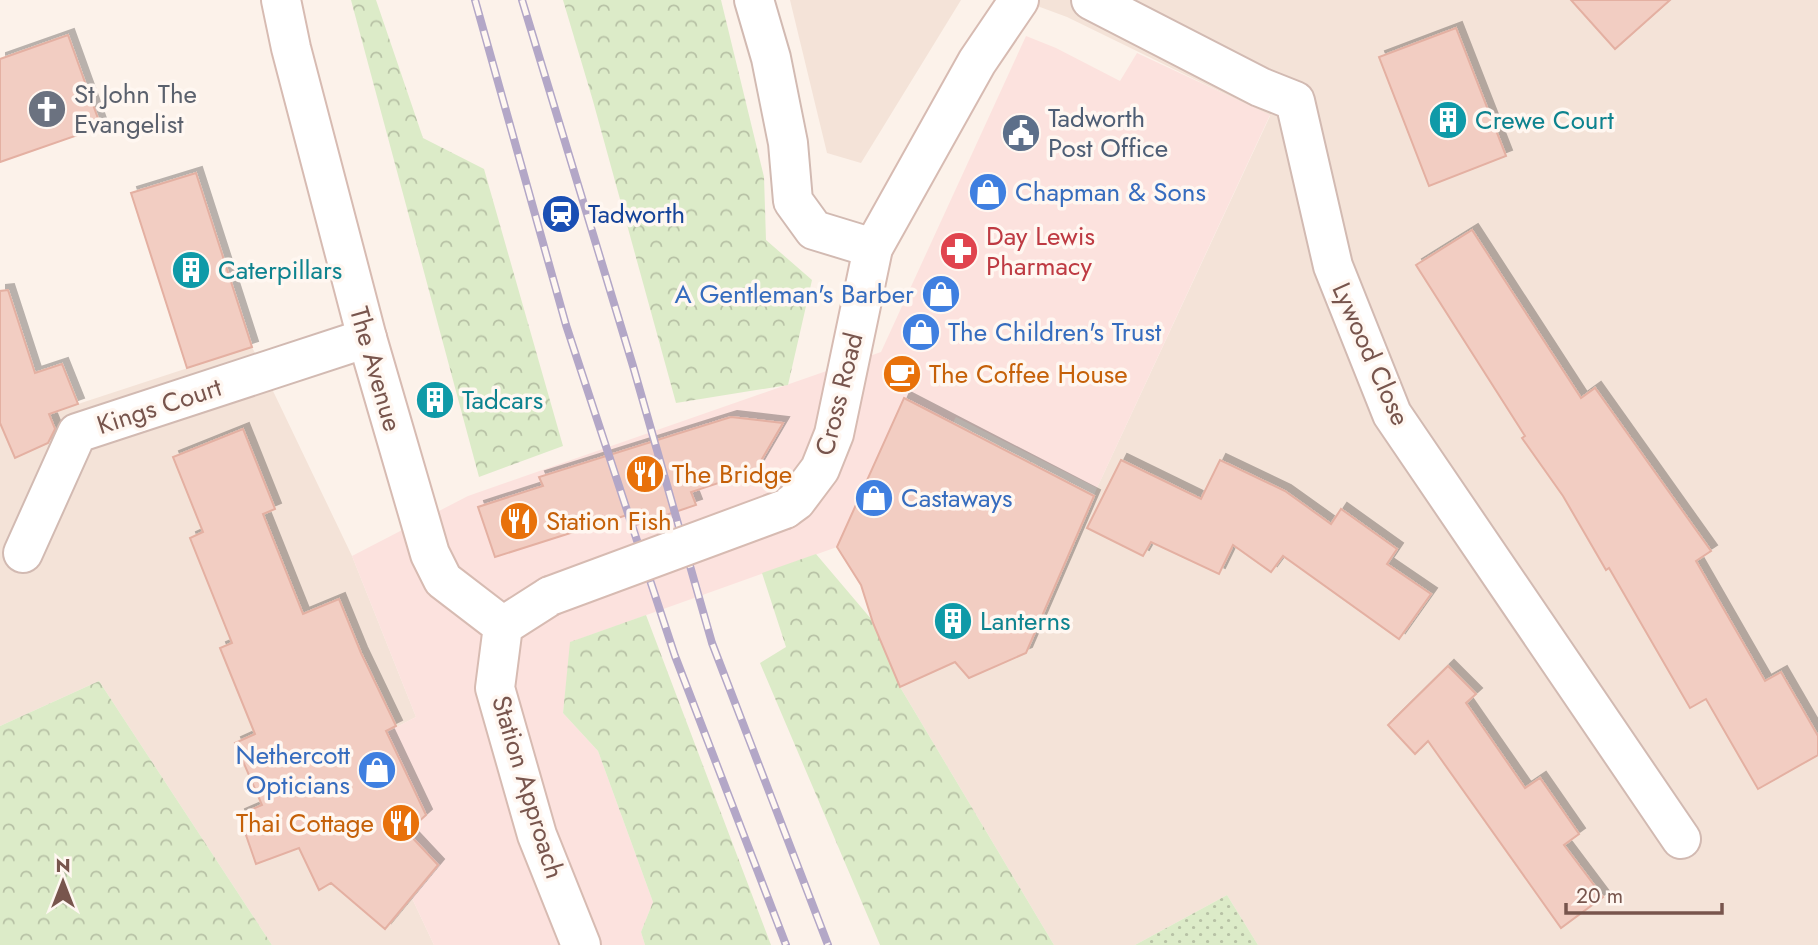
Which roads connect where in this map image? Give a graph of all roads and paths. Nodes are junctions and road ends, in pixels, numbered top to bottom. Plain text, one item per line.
1 (281, 0) edge
2 (754, 0) edge
3 (1019, 0) edge
4 (1091, 0) edge
5 (873, 248) junction
6 (367, 338) junction
7 (23, 553) dead end
8 (502, 626) junction
9 (1681, 839) dead end
10 (581, 945) edge

1 - 6 street, The Avenue
2 - 5 street
3 - 5 street, Cross Road
4 - 9 street, Lywood Close
5 - 8 street, Cross Road, bridge
6 - 7 street, Kings Court
6 - 8 street, The Avenue
8 - 10 street, Station Approach

